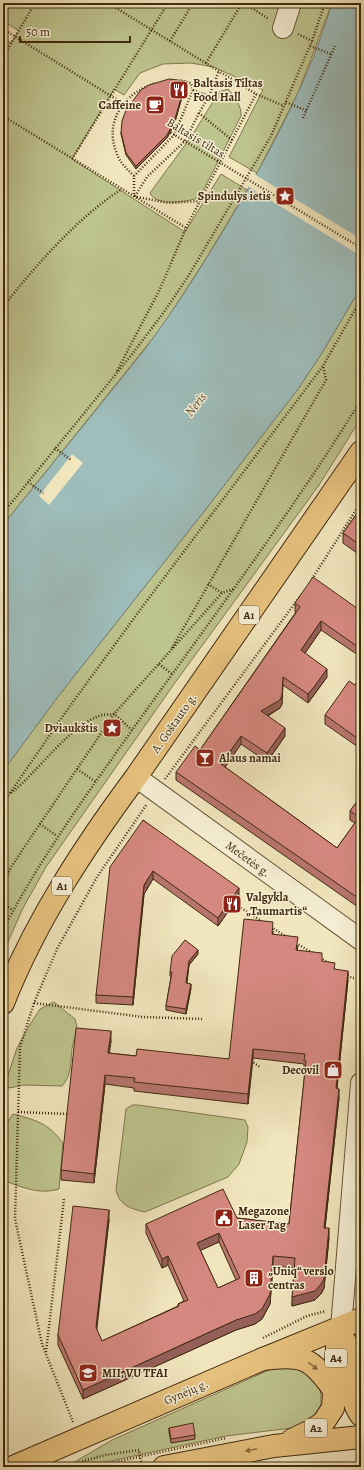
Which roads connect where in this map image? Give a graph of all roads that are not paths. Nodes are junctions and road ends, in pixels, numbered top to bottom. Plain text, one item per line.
1 (291, 3) edge
2 (283, 28) road end
3 (361, 452) edge
4 (136, 777) junction
5 (361, 940) edge
6 (3, 1003) edge
7 (361, 1083) edge
8 (341, 1317) junction
9 (361, 1319) edge
10 (261, 1349) junction
11 (334, 1390) junction
12 (361, 1415) edge
13 (361, 1437) edge
14 (274, 1446) junction
15 (13, 1467) edge
16 (164, 1467) edge

1 - 2 street
3 - 4 main road, A. Goštauto g. / A1
4 - 5 street, Mečetės g.
4 - 6 main road, A. Goštauto g. / A1
7 - 8 street
8 - 9 main road, Gynėjų g.
8 - 10 main road, Gynėjų g.
8 - 11 main road, A4
8 - 12 main road
10 -> 11 main road
10 - 15 main road, Gynėjų g.
11 - 14 main road, A2
13 - 14 main road
14 -> 16 main road, A2

